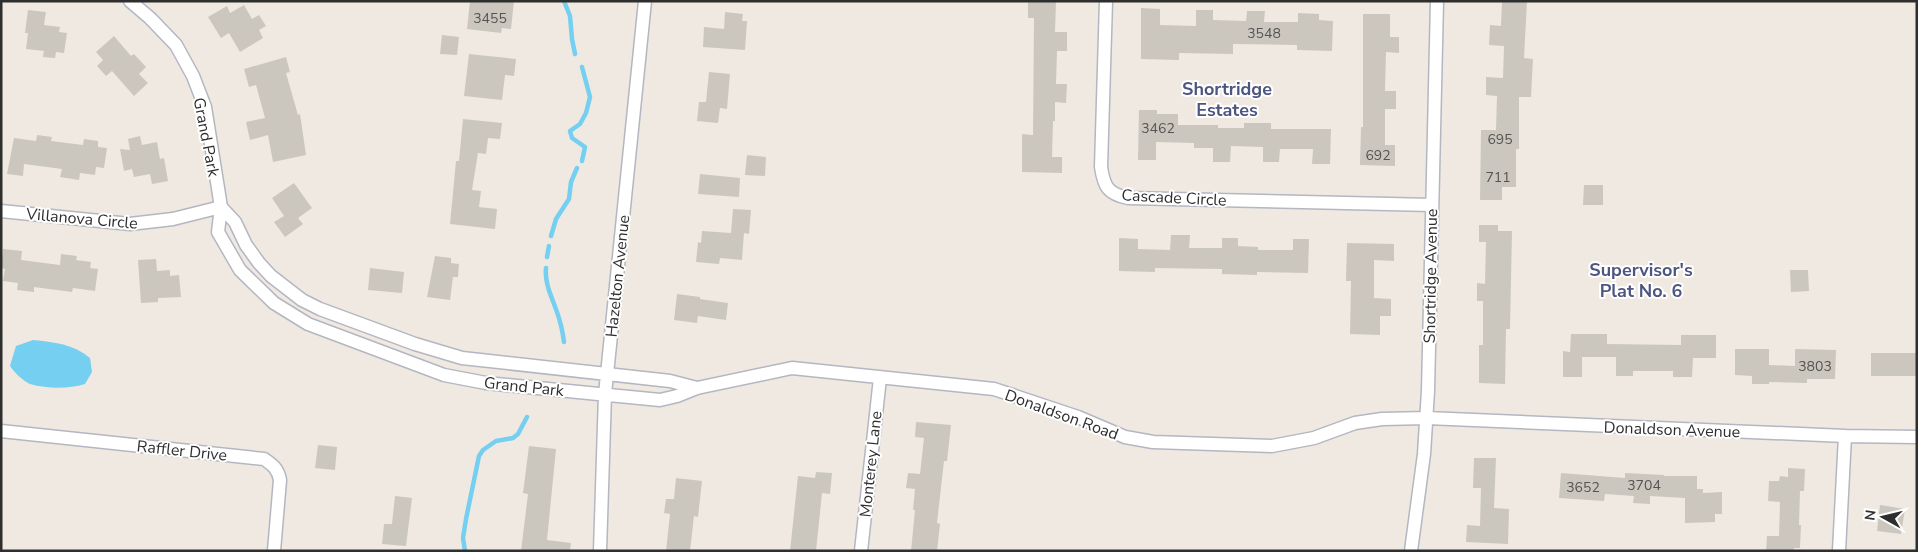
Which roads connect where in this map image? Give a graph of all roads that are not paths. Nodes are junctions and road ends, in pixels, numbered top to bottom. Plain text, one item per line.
1 (130, 1) edge
2 (645, 1) edge
3 (1106, 1) edge
4 (1437, 1) edge
5 (1432, 205) junction
6 (221, 207) junction
7 (1, 211) edge
8 (320, 309) junction
9 (308, 324) junction
10 (448, 354) junction
11 (607, 373) junction
12 (444, 375) junction
13 (880, 378) junction
14 (697, 388) junction
15 (605, 394) junction
16 (1427, 418) junction
17 (1, 431) edge
18 (1845, 436) junction
19 (1917, 437) edge
20 (274, 551) edge
21 (600, 551) edge
22 (861, 551) edge
23 (1411, 551) edge
24 (1839, 551) edge

1 - 6 street, Grand Park
2 - 11 street, Hazelton Avenue
3 - 5 street, Cascade Circle
4 - 5 street, Shortridge Avenue
5 - 16 street, Shortridge Avenue
6 - 7 street, Villanova Circle
6 - 8 street, Grand Park
6 - 9 street, Grand Park
8 - 9 street
8 - 10 street, Grand Park
9 - 12 street, Grand Park
10 - 11 street, Grand Park
10 - 12 street
11 - 14 street, Donaldson Road
11 - 15 street, Hazelton Avenue
12 - 15 street, Grand Park
13 - 14 street, Donaldson Road
13 - 16 street, Donaldson Road
13 - 22 street, Monterey Lane
14 - 15 street, Donaldson Road
15 - 21 street, Hazelton Avenue
16 - 18 street, Donaldson Avenue
16 - 23 street, Shortridge Avenue
17 - 20 street, Raffler Drive
18 - 19 street, Donaldson Avenue
18 - 24 street

